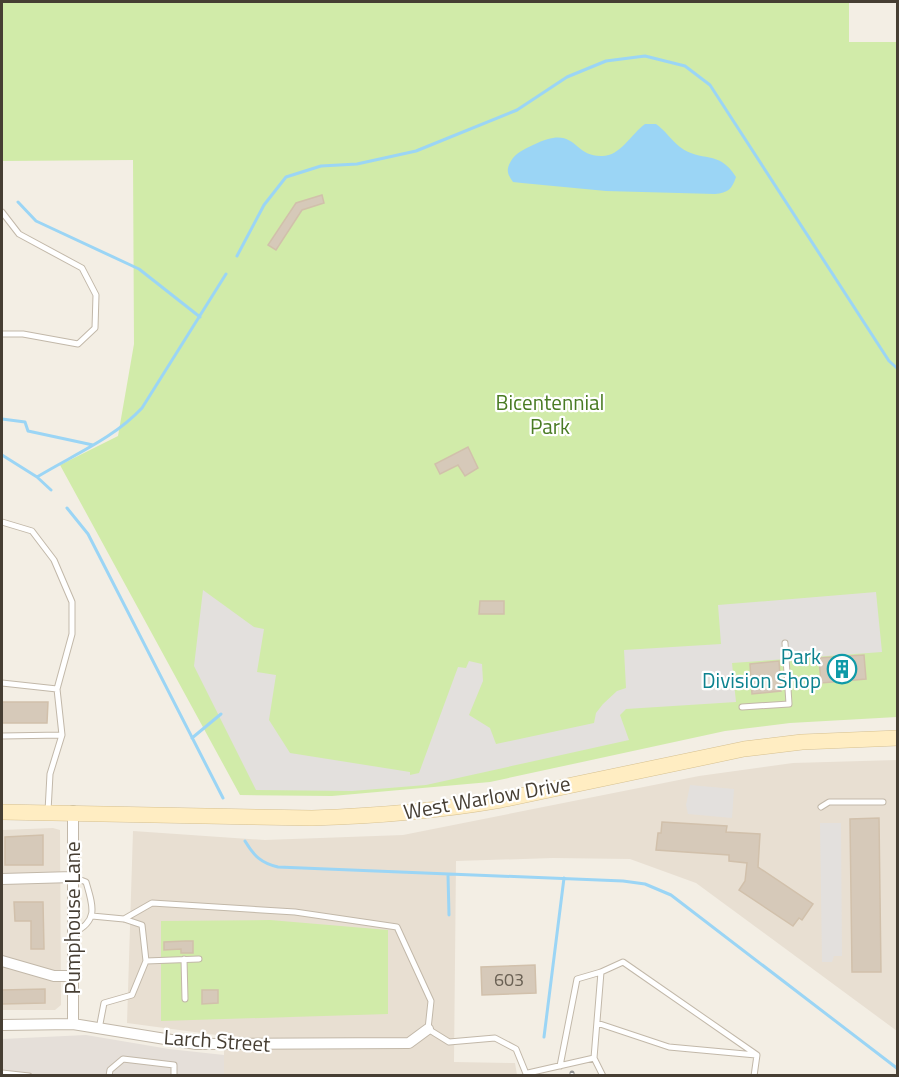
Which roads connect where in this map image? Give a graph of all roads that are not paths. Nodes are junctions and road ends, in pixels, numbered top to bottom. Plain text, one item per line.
1 (2, 212) edge
2 (2, 334) edge
3 (2, 522) edge
4 (785, 643) dead end
5 (2, 683) edge
6 (57, 688) junction
7 (742, 707) dead end
8 (62, 735) junction
9 (2, 736) edge
10 (897, 738) edge
11 (883, 802) dead end
12 (821, 807) dead end
13 (48, 811) junction
14 (73, 811) junction
15 (2, 812) edge
16 (73, 877) junction
17 (2, 879) edge
18 (92, 916) junction
19 (124, 919) junction
20 (73, 933) junction
21 (184, 959) junction
22 (199, 959) dead end
23 (2, 962) edge
24 (146, 962) junction
25 (601, 972) junction
26 (73, 976) junction
27 (185, 999) dead end
28 (597, 1023) junction
29 (73, 1024) junction
30 (2, 1025) edge
31 (99, 1029) junction
32 (428, 1029) junction
33 (758, 1055) junction
34 (594, 1058) junction
35 (560, 1066) junction
36 (2, 1074) edge
37 (527, 1074) edge
38 (29, 1076) edge
39 (110, 1076) edge
40 (174, 1076) edge
41 (603, 1076) edge
42 (754, 1076) edge

1 - 2 lane
3 - 6 lane
4 - 7 lane
5 - 6 lane
6 - 8 lane
8 - 9 lane
8 - 13 lane
10 - 14 street, West Warlow Drive
11 - 12 lane
13 - 14 street, West Warlow Drive
13 - 15 street, West Warlow Drive
14 - 16 street, Pumphouse Lane
16 - 17 street
16 - 18 lane
16 - 20 street, Pumphouse Lane
18 - 19 lane
18 - 20 lane
19 - 24 lane
19 - 32 lane
20 - 26 street, Pumphouse Lane
21 - 22 lane
21 - 24 lane
21 - 27 lane
23 - 26 street
24 - 31 lane
25 - 28 lane
25 - 33 lane
25 - 35 lane
26 - 29 street, Pumphouse Lane
28 - 33 lane
28 - 34 lane
29 - 30 street, Larch Street
29 - 31 street, Larch Street
31 - 32 street, Larch Street
32 - 37 lane
33 - 42 lane
34 - 35 lane
34 - 41 lane
35 - 37 lane
36 - 38 lane
39 - 40 lane

